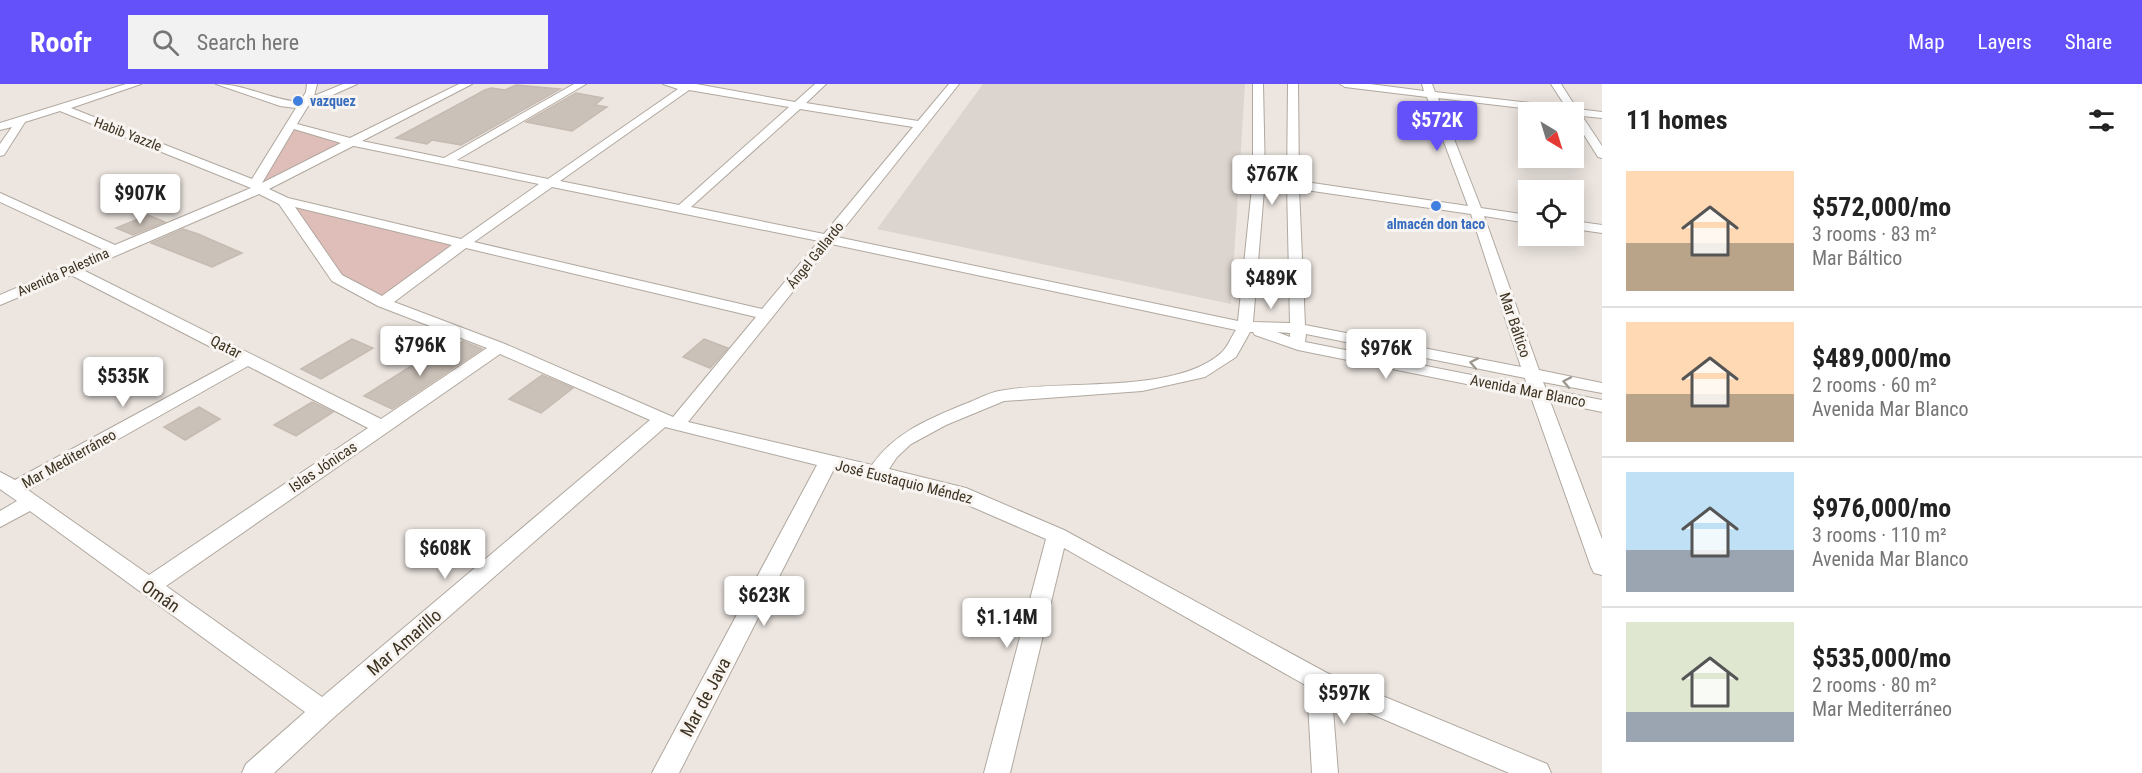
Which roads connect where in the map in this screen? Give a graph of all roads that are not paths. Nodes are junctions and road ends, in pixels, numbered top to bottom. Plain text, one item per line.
1 (136, 84) edge
2 (221, 84) edge
3 (312, 84) edge
4 (352, 84) edge
5 (467, 84) edge
6 (581, 84) edge
7 (668, 84) edge
8 (820, 84) edge
9 (954, 84) edge
10 (1258, 84) edge
11 (1293, 84) edge
12 (1346, 84) edge
13 (1556, 84) edge
14 (689, 86) edge
15 (1429, 89) edge
16 (1568, 102) edge
17 (1518, 103) edge
18 (301, 105) junction
19 (797, 105) junction
20 (61, 108) junction
21 (1584, 113) edge
22 (1602, 115) edge
23 (21, 121) junction
24 (290, 125) junction
25 (921, 125) junction
26 (1584, 126) edge
27 (0, 127) edge
28 (354, 143) junction
29 (0, 153) edge
30 (1602, 155) edge
31 (447, 161) junction
32 (549, 183) junction
33 (1293, 184) junction
34 (257, 186) junction
35 (0, 197) edge
36 (284, 201) junction
37 (682, 209) junction
38 (1476, 211) junction
39 (1518, 217) edge
40 (1584, 227) edge
41 (1602, 230) edge
42 (828, 239) junction
43 (465, 242) junction
44 (114, 250) junction
45 (70, 269) junction
46 (0, 300) edge
47 (383, 303) junction
48 (767, 315) junction
49 (1245, 327) junction
50 (1298, 336) junction
51 (499, 347) junction
52 (249, 359) junction
53 (1532, 375) junction
54 (1602, 388) edge
55 (1539, 393) junction
56 (1602, 406) edge
57 (670, 422) junction
58 (381, 427) junction
59 (828, 462) junction
60 (876, 474) junction
61 (15, 490) edge
62 (0, 520) edge
63 (1057, 535) junction
64 (1602, 567) edge
65 (148, 587) junction
66 (1319, 680) junction
67 (323, 711) junction
68 (255, 773) edge
69 (665, 773) edge
70 (997, 773) edge
71 (1325, 773) edge
72 (1538, 773) edge

1 - 20 street
2 - 18 street
3 - 18 street
4 - 18 street
5 - 28 street, Avenida Palestina
6 - 31 street
7 - 14 street
8 - 19 street
9 - 25 street, Ángel Gallardo
10 - 49 street
11 - 33 street
12 - 15 street
13 - 16 street
14 - 19 street
14 - 32 street
15 - 17 street
15 - 38 street, Mar Báltico
18 - 24 street
19 - 25 street
19 - 37 street
20 - 23 street
20 - 34 street, Habib Yazzle
21 - 22 street
23 - 27 street
23 - 29 street
24 - 28 street, Avenida Mar Blanco
24 - 34 street
25 - 42 street, Ángel Gallardo
26 - 30 street
28 - 31 street, Avenida Mar Blanco
28 - 34 street, Avenida Palestina
31 - 32 street, Avenida Mar Blanco
32 - 37 street, Avenida Mar Blanco
32 - 43 street
33 - 38 street
33 - 50 street
34 - 36 street, Habib Yazzle
34 - 44 street, Avenida Palestina
35 - 44 street
36 - 43 street, Habib Yazzle
36 - 47 street, José Eustaquio Méndez
37 - 42 street, Avenida Mar Blanco
38 - 39 street
38 - 53 street, Mar Báltico
40 - 41 street
42 - 48 street, Ángel Gallardo
42 - 49 street, Avenida Mar Blanco
43 - 47 street
43 - 48 street, Habib Yazzle
44 - 45 street, Avenida Palestina
45 - 46 street, Avenida Palestina
45 - 52 street, Qatar
47 - 51 street, José Eustaquio Méndez
48 - 57 street, Ángel Gallardo
49 - 50 street, Avenida Mar Blanco
49 - 60 street
53 -> 50 street, Avenida Mar Blanco
50 - 55 street, Avenida Mar Blanco
51 - 57 street, José Eustaquio Méndez
51 - 58 street, Islas Jónicas
52 - 58 street, Qatar
52 - 61 street, Mar Mediterráneo
54 -> 53 street, Avenida Mar Blanco
53 - 55 street, Mar Báltico
55 - 56 street, Avenida Mar Blanco
55 - 64 street, Mar Báltico
57 - 59 street, José Eustaquio Méndez
57 - 67 street, Mar Amarillo
58 - 65 street, Islas Jónicas
59 - 60 street, José Eustaquio Méndez
59 - 69 street, Mar de Java
60 - 63 street, José Eustaquio Méndez
61 - 62 street, Mar Mediterráneo
61 - 65 street, Omán
63 - 66 street, José Eustaquio Méndez
63 - 70 street
65 - 67 street, Omán
66 - 71 street
66 - 72 street, José Eustaquio Méndez
67 - 68 street, Mar Amarillo

